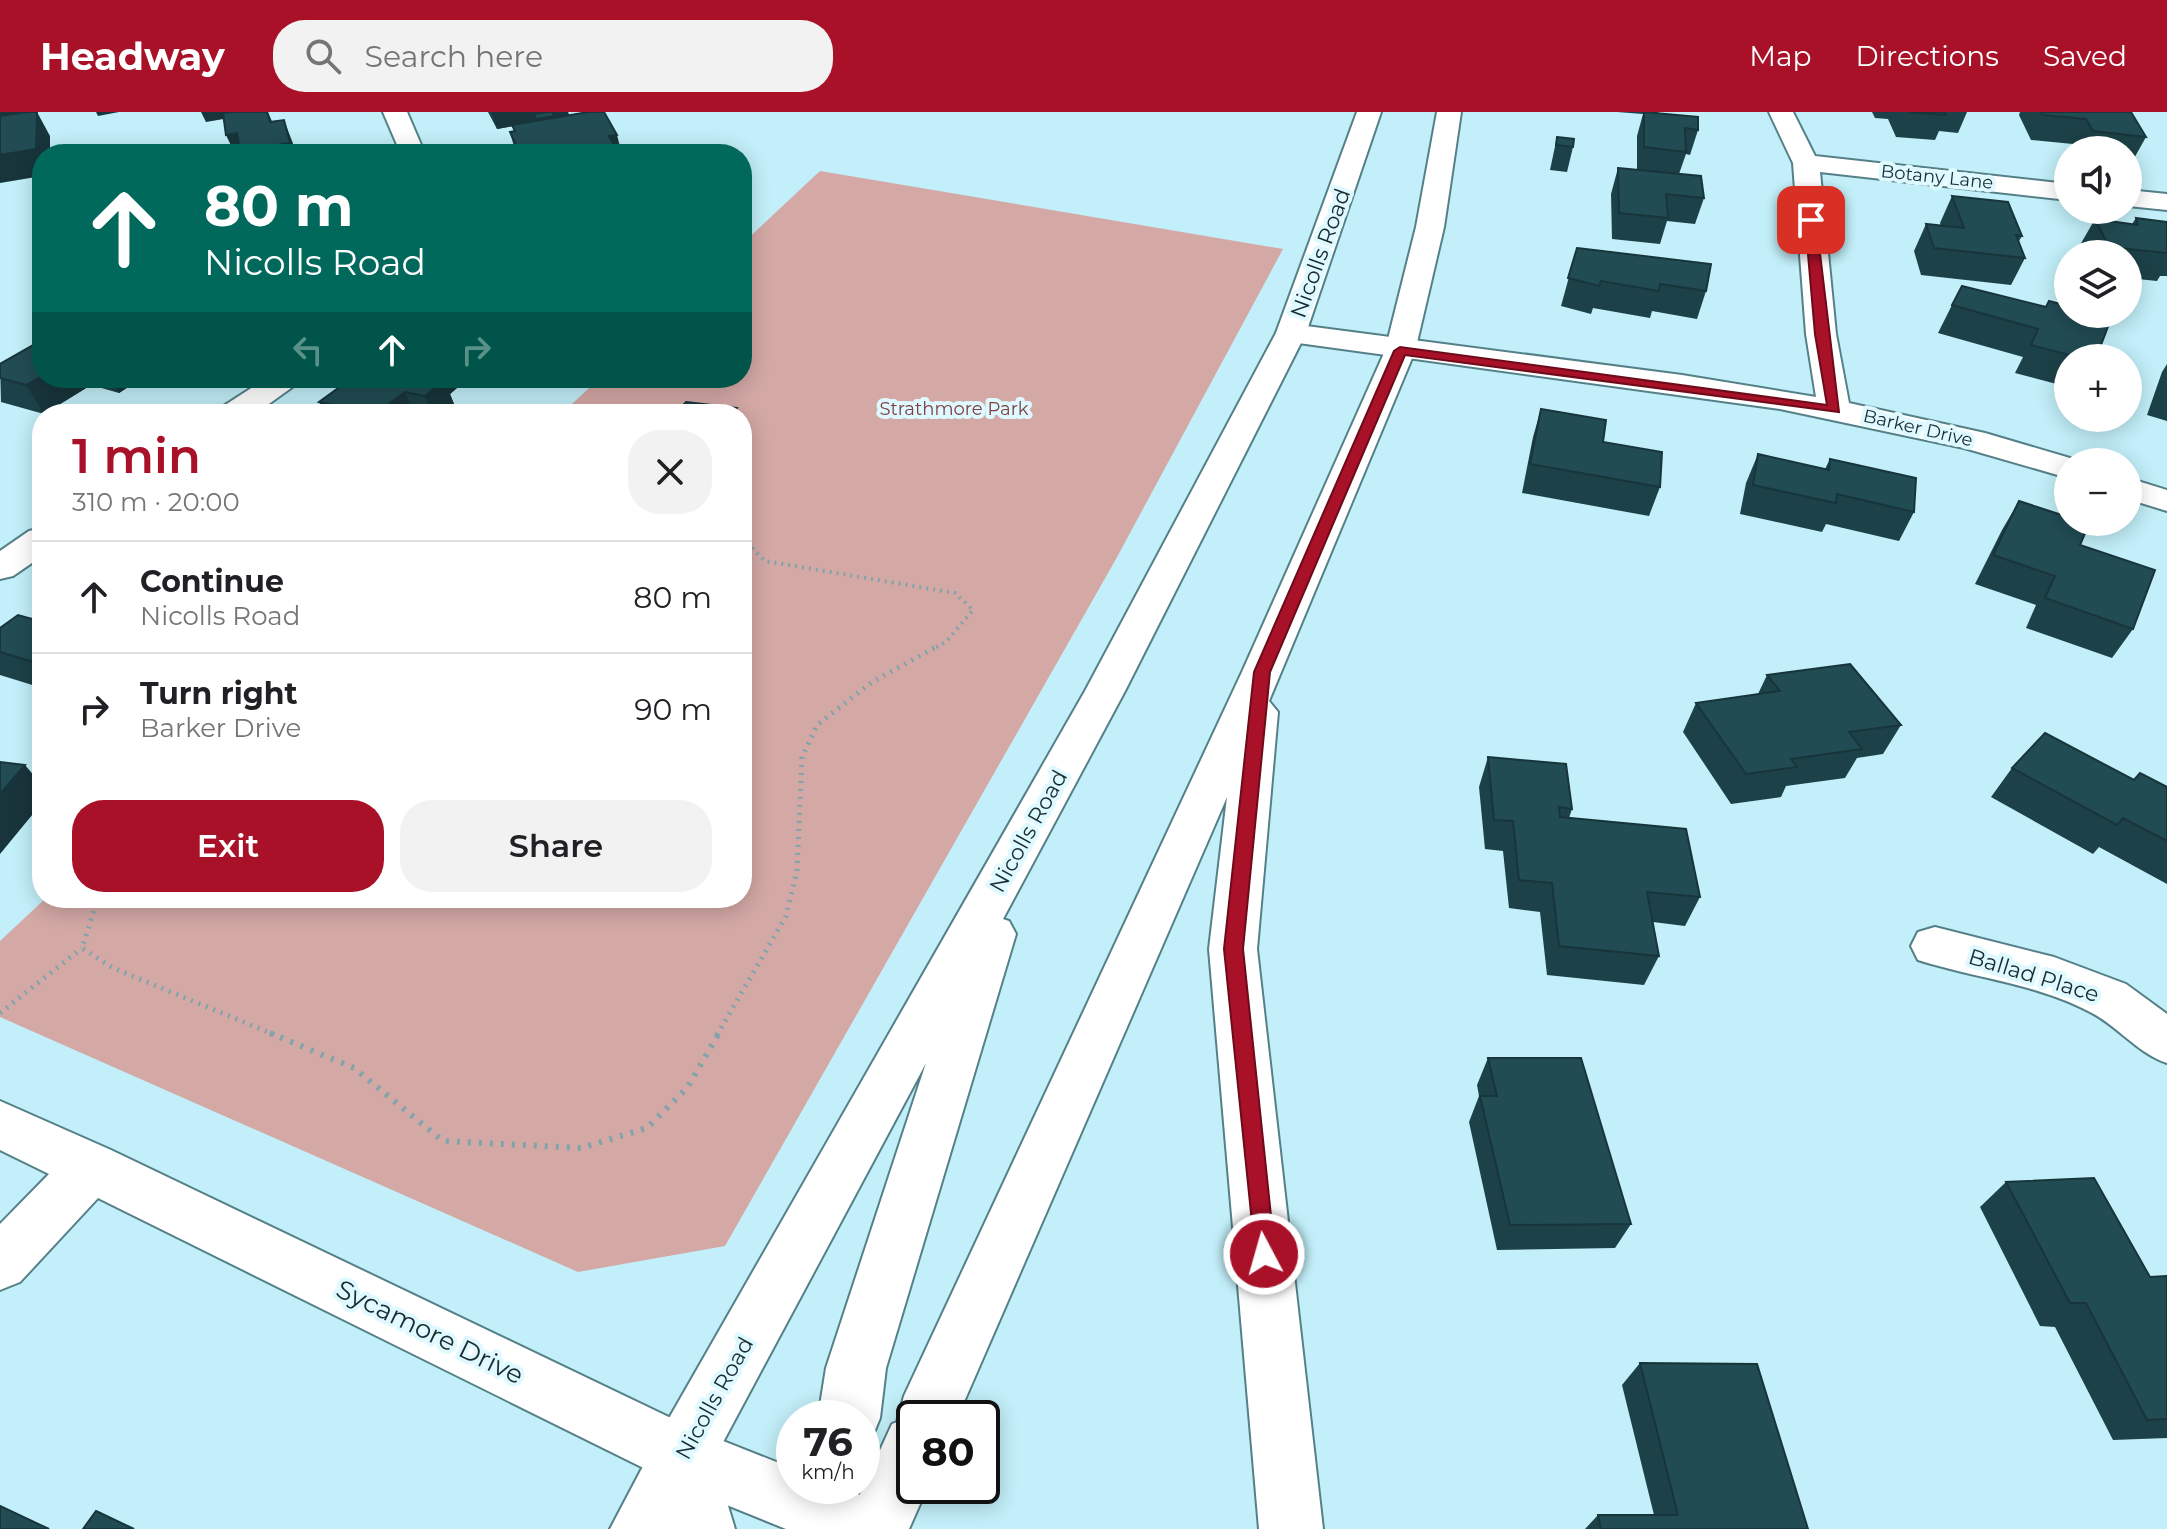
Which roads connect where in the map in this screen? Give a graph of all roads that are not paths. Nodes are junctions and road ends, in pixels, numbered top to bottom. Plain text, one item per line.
1 (395, 112) edge
2 (1369, 112) edge
3 (1449, 112) edge
4 (1781, 112) edge
5 (409, 144) edge
6 (1806, 163) junction
7 (2054, 190) edge
8 (2142, 199) edge
9 (2167, 202) edge
10 (1291, 333) junction
11 (1400, 351) junction
12 (273, 388) edge
13 (249, 404) edge
14 (1834, 410) junction
15 (2054, 464) edge
16 (2142, 493) edge
17 (2167, 501) edge
18 (32, 546) edge
19 (0, 568) edge
20 (1262, 672) junction
21 (1020, 844) junction
22 (1935, 946) dead end
23 (2167, 1042) edge
24 (0, 1124) edge
25 (92, 1167) junction
26 (0, 1263) edge
27 (852, 1400) edge
28 (934, 1400) edge
29 (682, 1456) junction
30 (896, 1484) edge
31 (867, 1504) edge
32 (642, 1529) edge
33 (703, 1529) edge
34 (865, 1529) edge
35 (875, 1529) edge
36 (1291, 1529) edge

1 - 5 main road
2 - 10 main road, Nicolls Road
3 - 11 main road
4 - 6 main road
6 - 7 main road, Botany Lane
6 - 14 main road
8 - 9 main road
10 - 11 main road, Barker Drive
10 - 21 main road, Nicolls Road
11 - 14 main road, Barker Drive
11 - 20 main road
12 - 13 main road
14 - 15 main road, Barker Drive
16 - 17 main road
18 - 19 main road
20 - 28 main road
20 - 36 main road
21 - 27 main road
21 - 29 main road, Nicolls Road
22 - 23 main road, Ballad Place
24 - 25 main road, Sycamore Drive
25 - 26 main road
25 - 29 main road, Sycamore Drive
29 - 32 main road, Nicolls Road
29 - 33 main road
29 - 34 main road, Sycamore Drive
30 - 35 main road
31 - 35 main road

